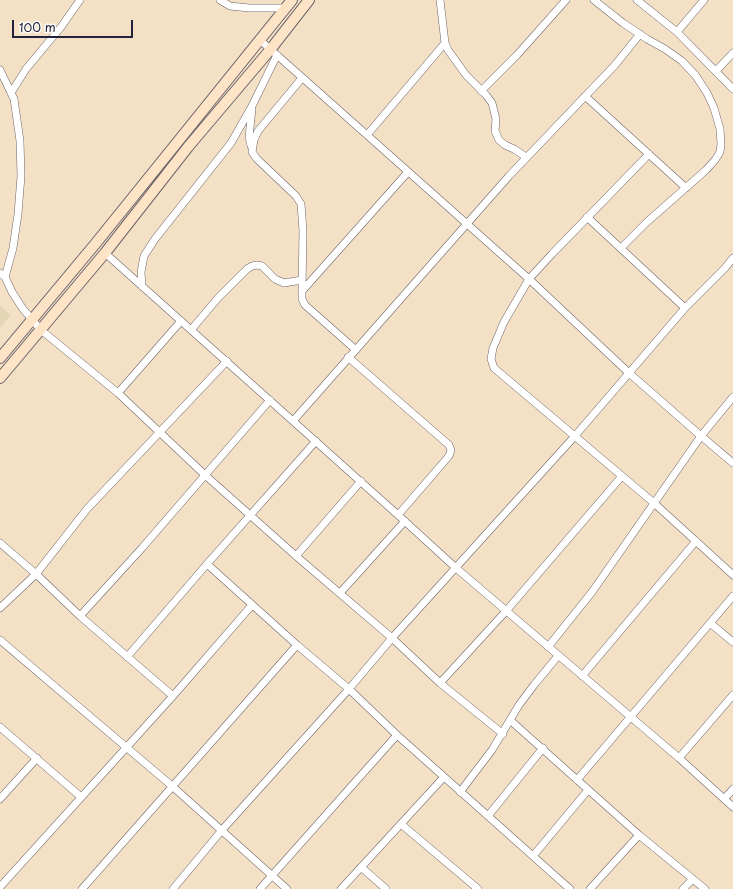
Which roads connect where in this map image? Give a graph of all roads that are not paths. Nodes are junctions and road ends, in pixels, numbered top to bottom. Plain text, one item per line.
1 (80, 0) edge
2 (309, 0) edge
3 (440, 0) edge
4 (566, 0) edge
5 (594, 0) edge
6 (637, 0) edge
7 (704, 0) edge
8 (223, 1) edge
9 (289, 4) edge
10 (677, 32) junction
11 (640, 34) junction
12 (260, 40) junction
13 (445, 43) junction
14 (273, 52) junction
15 (733, 53) edge
16 (0, 70) edge
17 (716, 71) junction
18 (302, 78) junction
19 (733, 89) edge
20 (481, 90) junction
21 (11, 93) junction
22 (585, 96) junction
23 (252, 106) junction
24 (367, 135) junction
25 (252, 152) junction
26 (649, 154) junction
27 (526, 157) junction
28 (408, 172) junction
29 (686, 188) junction
30 (587, 217) junction
31 (467, 225) junction
32 (621, 248) junction
33 (105, 253) junction
34 (733, 258) edge
35 (2, 275) edge
36 (529, 279) junction
37 (302, 280) junction
38 (142, 286) junction
39 (302, 291) junction
40 (685, 308) junction
41 (32, 320) junction
42 (181, 320) junction
43 (41, 330) junction
44 (191, 330) junction
45 (356, 350) junction
46 (0, 358) edge
47 (348, 358) junction
48 (227, 361) junction
49 (629, 373) junction
50 (0, 378) edge
51 (118, 393) junction
52 (733, 397) edge
53 (270, 400) junction
54 (293, 421) junction
55 (160, 432) junction
56 (700, 436) junction
57 (574, 437) junction
58 (316, 441) junction
59 (733, 463) edge
60 (205, 475) junction
61 (622, 476) junction
62 (361, 481) junction
63 (654, 503) junction
64 (251, 515) junction
65 (398, 515) junction
66 (405, 521) junction
67 (696, 541) junction
68 (0, 543) edge
69 (296, 556) junction
70 (207, 564) junction
71 (456, 568) junction
72 (36, 574) junction
73 (733, 575) edge
74 (340, 594) junction
75 (733, 596) edge
76 (252, 605) junction
77 (0, 608) edge
78 (507, 610) junction
79 (80, 616) junction
80 (710, 622) junction
81 (392, 638) junction
82 (0, 640) edge
83 (733, 642) edge
84 (297, 645) junction
85 (548, 647) junction
86 (558, 656) junction
87 (127, 657) junction
88 (582, 676) junction
89 (440, 683) junction
90 (350, 689) junction
91 (733, 695) edge
92 (173, 696) junction
93 (631, 717) junction
94 (510, 720) junction
95 (0, 727) edge
96 (503, 734) junction
97 (397, 735) junction
98 (127, 747) junction
99 (543, 748) junction
100 (37, 758) junction
101 (679, 758) junction
102 (444, 778) junction
103 (577, 780) junction
104 (172, 786) junction
105 (733, 789) edge
106 (588, 790) junction
107 (460, 792) junction
108 (81, 797) junction
109 (724, 799) junction
110 (0, 800) edge
111 (733, 807) edge
112 (488, 816) junction
113 (400, 824) junction
114 (222, 830) junction
115 (639, 835) junction
116 (533, 856) junction
117 (361, 867) junction
118 (272, 875) junction
119 (693, 879) junction
120 (0, 887) edge
121 (82, 889) edge
122 (173, 889) edge
123 (260, 889) edge
124 (287, 889) edge
125 (341, 889) edge
126 (386, 889) edge
127 (478, 889) edge
128 (570, 889) edge
129 (590, 889) edge
130 (683, 889) edge
131 (705, 889) edge

1 - 21 street
2 - 14 main road
3 - 13 street
4 - 20 street
5 - 11 street
6 - 10 street
7 - 10 street
8 - 9 street
9 - 12 main road
10 - 17 street
11 - 22 street
11 - 29 street
12 - 14 street
12 - 41 main road
13 - 20 street
13 - 24 street
14 - 18 street
14 - 23 street
14 - 33 main road
15 - 17 street
16 - 21 street
17 - 19 street
18 - 24 street
18 - 25 street
20 - 27 street
21 - 35 street
22 - 26 street
22 - 27 street
23 - 25 street
23 - 38 street
24 - 28 street
25 - 37 street
26 - 29 street
26 - 30 street
27 - 31 street
28 - 31 street
28 - 39 street
29 - 32 street
30 - 32 street
30 - 36 street
31 - 36 street
31 - 45 street
32 - 40 street
33 - 38 street
33 - 43 main road
34 - 40 street
35 - 41 street
36 - 49 street
36 - 57 street
37 - 39 street
37 - 44 street
38 - 42 street
39 - 45 street
40 - 49 street
41 - 43 street
41 - 46 main road
42 - 44 street
42 - 51 street
43 - 50 main road
43 - 51 street
44 - 48 street
45 - 47 street
47 - 54 street
47 - 65 street
48 - 53 street
48 - 55 street
49 - 56 street
49 - 57 street
51 - 55 street
52 - 56 street
53 - 54 street
53 - 60 street
54 - 58 street
55 - 60 street
55 - 72 street
56 - 59 street
56 - 63 street
57 - 61 street
57 - 71 street
58 - 62 street
58 - 64 street
60 - 64 street
60 - 79 street
61 - 63 street
61 - 78 street
62 - 65 street
62 - 69 street
63 - 67 street
63 - 85 street
64 - 69 street
64 - 70 street
65 - 66 street
66 - 71 street
66 - 74 street
67 - 73 street
67 - 88 street
68 - 72 street
69 - 74 street
70 - 76 street
70 - 87 street
71 - 78 street
71 - 81 street
72 - 77 street
72 - 79 street
74 - 81 street
75 - 80 street
76 - 84 street
76 - 92 street
78 - 85 street
78 - 89 street
79 - 87 street
80 - 83 street
80 - 93 street
81 - 89 street
81 - 90 street
82 - 98 street
84 - 90 street
84 - 104 street
85 - 86 street
86 - 88 street
86 - 94 street
87 - 92 street
88 - 93 street
89 - 96 street
90 - 97 street
90 - 114 street
91 - 101 street
92 - 98 street
93 - 101 street
93 - 103 street
94 - 96 street
94 - 99 street
95 - 100 street
96 - 107 street
97 - 102 street
97 - 118 street
98 - 104 street
98 - 108 street
99 - 103 street
99 - 112 street
100 - 108 street
100 - 110 street
101 - 109 street
102 - 107 street
102 - 113 street
103 - 106 street
104 - 114 street
104 - 121 street
105 - 109 street
106 - 115 street
106 - 116 street
107 - 112 street
108 - 120 street
109 - 111 street
112 - 116 street
113 - 117 street
113 - 127 street
114 - 118 street
114 - 122 street
115 - 119 street
115 - 129 street
116 - 128 street
117 - 125 street
117 - 126 street
118 - 123 street
118 - 124 street
119 - 130 street
119 - 131 street

